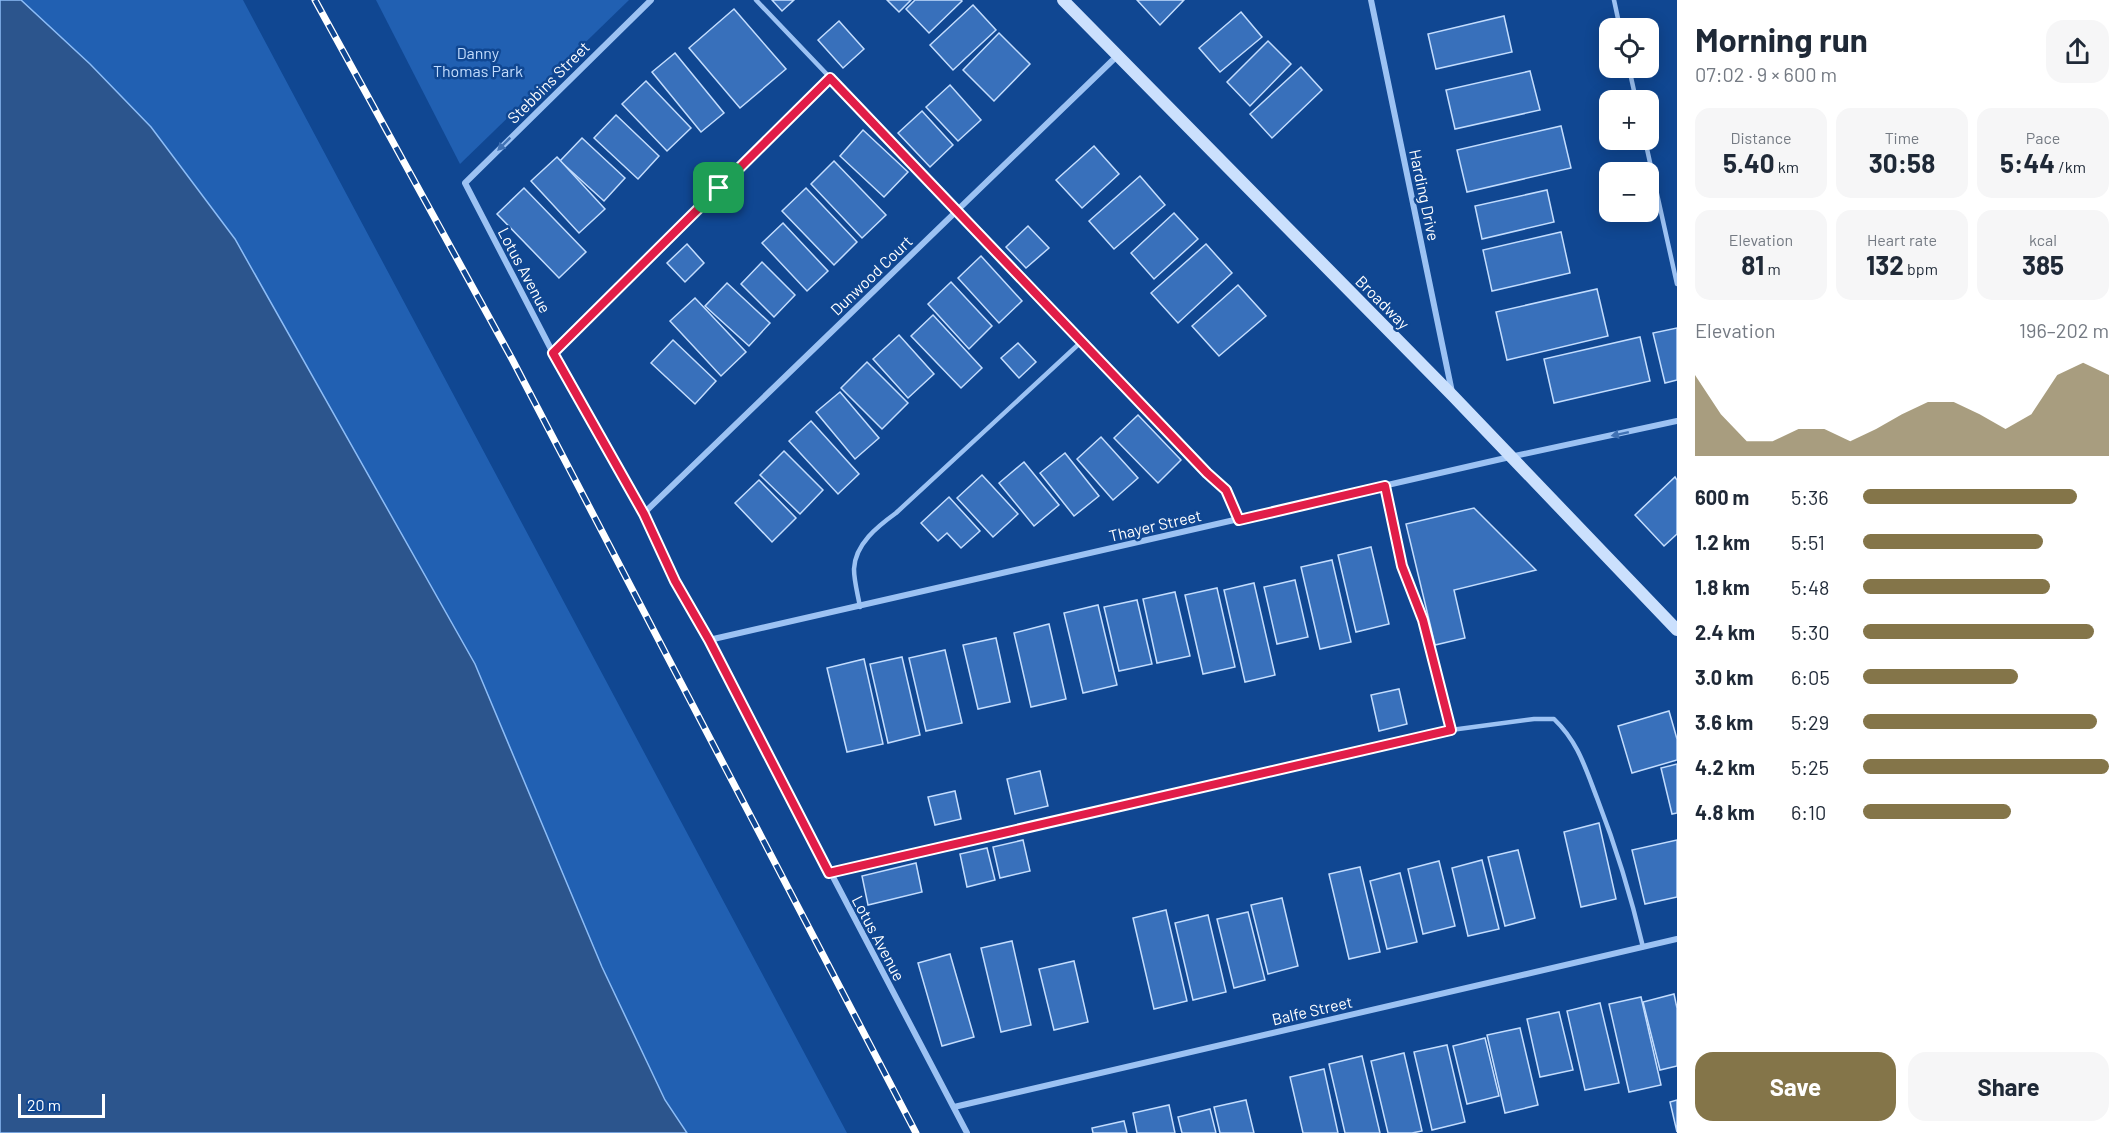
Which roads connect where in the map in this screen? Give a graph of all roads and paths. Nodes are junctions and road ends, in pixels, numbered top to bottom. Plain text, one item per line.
1 (651, 0) edge
2 (756, 0) edge
3 (1063, 0) edge
4 (1371, 0) edge
5 (1614, 0) edge
6 (1618, 18) edge
7 (1117, 56) junction
8 (830, 78) junction
9 (1647, 150) edge
10 (465, 183) joint
11 (956, 212) junction
12 (1677, 284) edge
13 (1081, 342) junction
14 (553, 353) junction
15 (1452, 396) junction
16 (1677, 421) edge
17 (1510, 457) junction
18 (1385, 486) junction
19 (644, 514) junction
20 (1239, 520) junction
21 (860, 607) junction
22 (1677, 630) edge
23 (709, 640) junction
24 (1451, 730) junction
25 (829, 873) junction
26 (1677, 939) edge
27 (1643, 947) junction
28 (954, 1107) junction
29 (967, 1133) edge

1 -> 10 street, Stebbins Street
2 - 8 lane
3 - 7 street, Broadway
4 - 15 street, Harding Drive
5 - 6 lane
7 - 11 street, Dunwood Court
7 - 15 street, Broadway
8 - 11 lane
8 - 14 lane
9 - 12 lane
10 - 14 street, Lotus Avenue
11 - 13 lane
11 - 19 street, Dunwood Court
13 - 20 lane
13 - 21 lane
14 - 19 street, Lotus Avenue
15 - 17 street, Broadway
16 -> 17 street, Thayer Street
17 - 18 street, Thayer Street
17 - 22 street, Broadway
18 - 20 street, Thayer Street
18 - 24 lane
19 - 23 street, Lotus Avenue
20 - 21 street, Thayer Street
21 - 23 street, Thayer Street
23 - 25 street, Lotus Avenue
24 - 25 lane
24 - 27 lane
25 - 28 street, Lotus Avenue
26 - 27 street, Balfe Street
27 - 28 street, Balfe Street
28 - 29 street, Lotus Avenue

